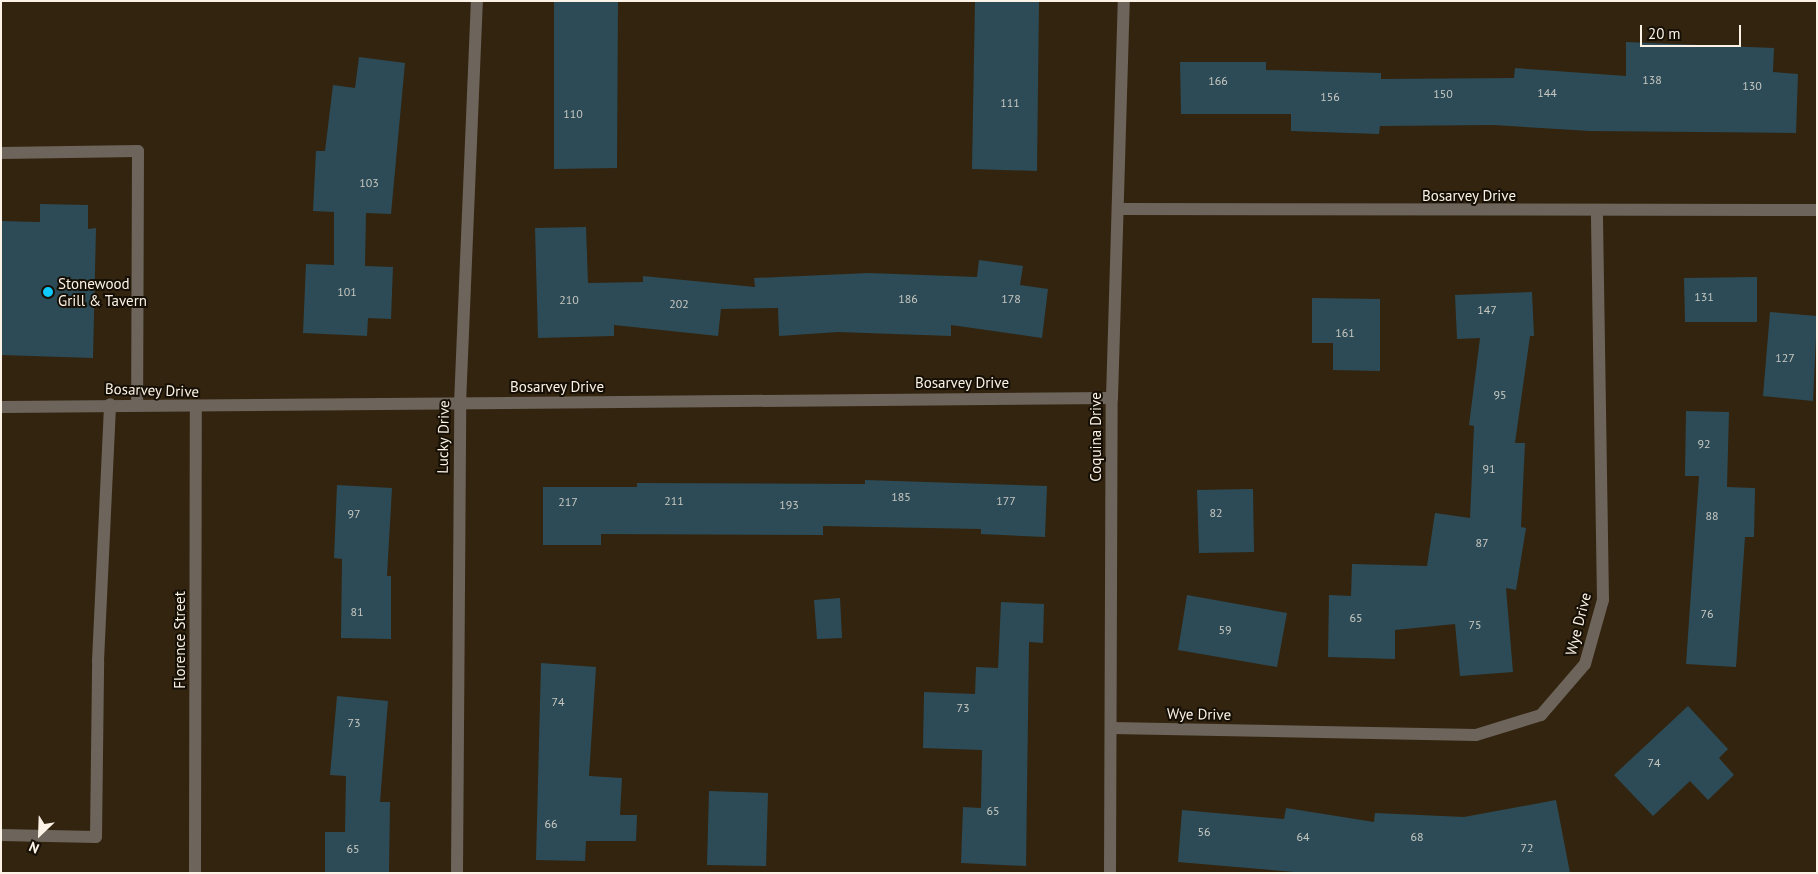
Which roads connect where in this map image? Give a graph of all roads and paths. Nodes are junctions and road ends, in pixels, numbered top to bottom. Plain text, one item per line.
1 (477, 1) edge
2 (1124, 1) edge
3 (1, 153) edge
4 (1120, 209) junction
5 (1817, 210) edge
6 (1597, 213) junction
7 (1112, 398) junction
8 (110, 404) junction
9 (460, 404) junction
10 (137, 405) junction
11 (1, 407) edge
12 (196, 408) junction
13 (1112, 728) junction
14 (1, 834) edge
15 (195, 873) edge
16 (457, 873) edge
17 (1110, 873) edge

1 - 9 street, Lucky Drive
2 - 4 street, Coquina Drive
3 - 10 street
4 - 6 street, Bosarvey Drive
4 - 7 street, Coquina Drive
5 - 6 street, Bosarvey Drive
6 - 13 street, Wye Drive
7 - 9 street, Bosarvey Drive
7 - 13 street, Coquina Drive
8 - 10 street, Bosarvey Drive
8 - 11 street, Bosarvey Drive
8 - 14 street
9 - 12 street, Bosarvey Drive
9 - 16 street, Lucky Drive
10 - 12 street, Bosarvey Drive
12 - 15 street, Florence Street
13 - 17 street, Coquina Drive

